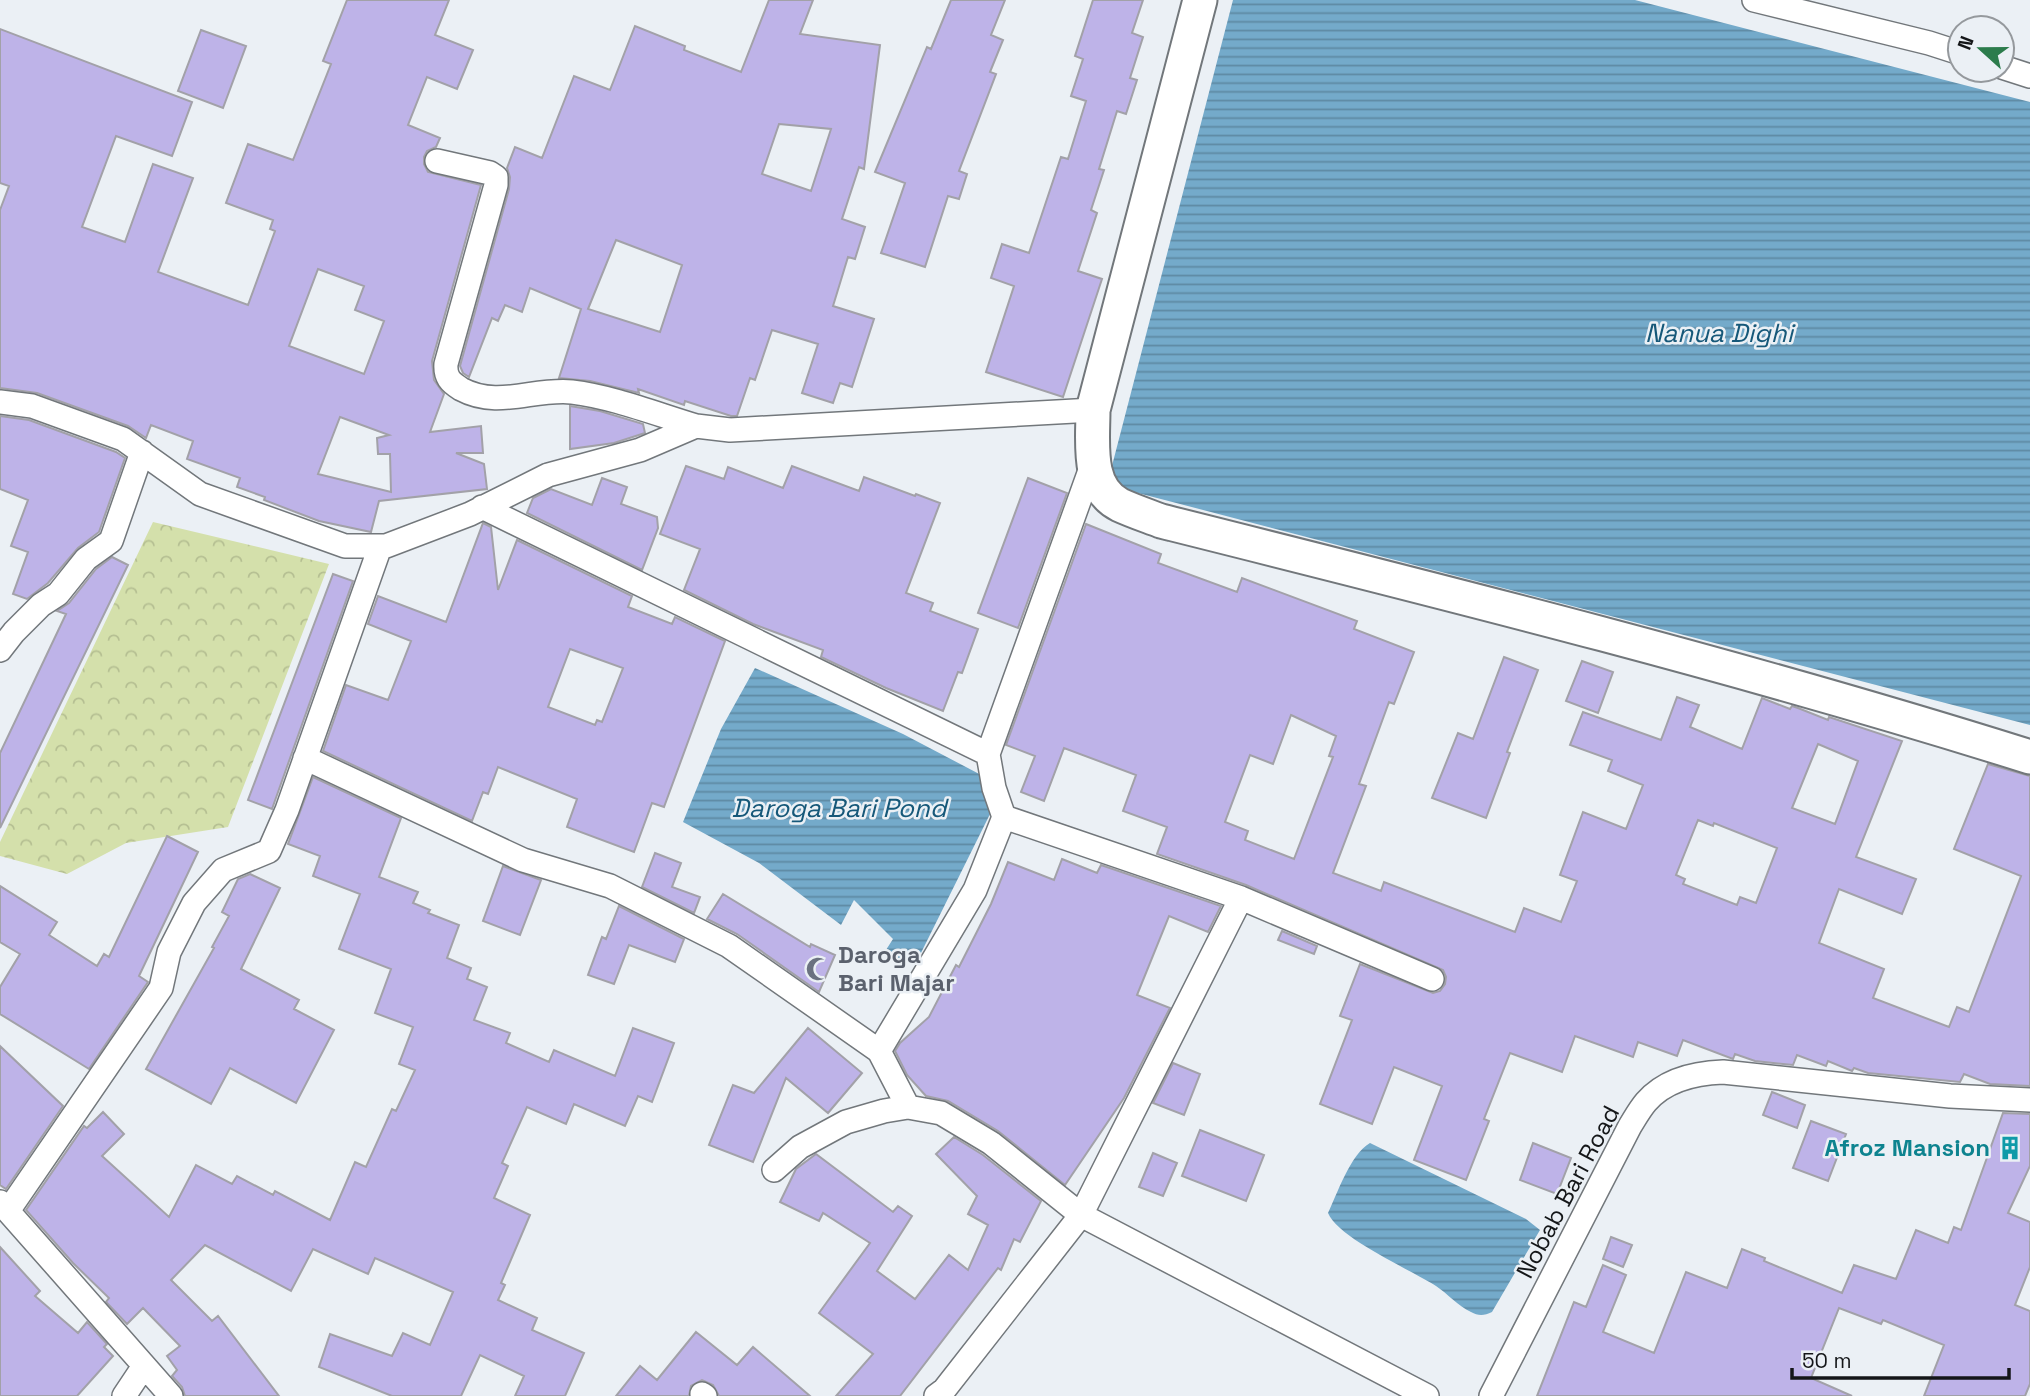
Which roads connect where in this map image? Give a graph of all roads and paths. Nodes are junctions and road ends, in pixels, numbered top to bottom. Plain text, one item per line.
1 (1200, 0) edge
2 (1754, 0) edge
3 (1946, 48) edge
4 (437, 161) dead end
5 (0, 402) edge
6 (1093, 411) junction
7 (696, 426) junction
8 (142, 452) junction
9 (1093, 464) junction
10 (482, 507) junction
11 (380, 547) junction
12 (0, 650) edge
13 (988, 754) junction
14 (2030, 757) edge
15 (305, 758) junction
16 (1004, 817) junction
17 (1241, 898) junction
18 (1432, 979) dead end
19 (879, 1051) junction
20 (2030, 1100) edge
21 (908, 1107) junction
22 (774, 1170) dead end
23 (4, 1207) edge
24 (1081, 1215) junction
25 (144, 1366) junction
26 (124, 1396) edge
27 (171, 1396) edge
28 (936, 1396) edge
29 (1427, 1396) edge
30 (1491, 1396) edge

1 - 6 street
2 - 3 street
4 - 7 street
5 - 8 street
6 - 7 street
6 - 9 street
7 - 10 street
8 - 11 street
8 - 12 street
9 - 13 street
9 - 14 street
10 - 11 street
10 - 13 street
11 - 15 street
13 - 16 street
15 - 19 street
15 - 23 street
16 - 17 street
16 - 19 street
17 - 18 street
17 - 24 street
19 - 21 street
20 - 30 street, Nobab Bari Road
21 - 22 street
21 - 24 street
23 - 25 street
24 - 28 street
24 - 29 street
25 - 26 street
25 - 27 street

